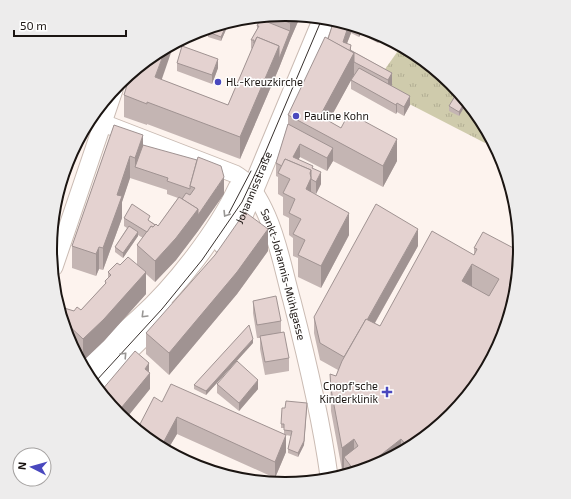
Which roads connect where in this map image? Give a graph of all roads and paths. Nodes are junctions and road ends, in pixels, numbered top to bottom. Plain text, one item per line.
1 (313, 23) edge
2 (322, 24) edge
3 (105, 108) edge
4 (95, 131) edge
5 (248, 185) junction
6 (57, 257) edge
7 (89, 366) edge
8 (99, 381) edge
9 (330, 474) edge

1 - 5 main road, Johannisstraße
2 - 5 main road, Johannisstraße
3 - 4 street
4 - 5 street
4 - 6 street
5 -> 7 main road, Johannisstraße
8 -> 5 main road, Johannisstraße
5 - 9 street, Sankt-Johannis-Mühlgasse

